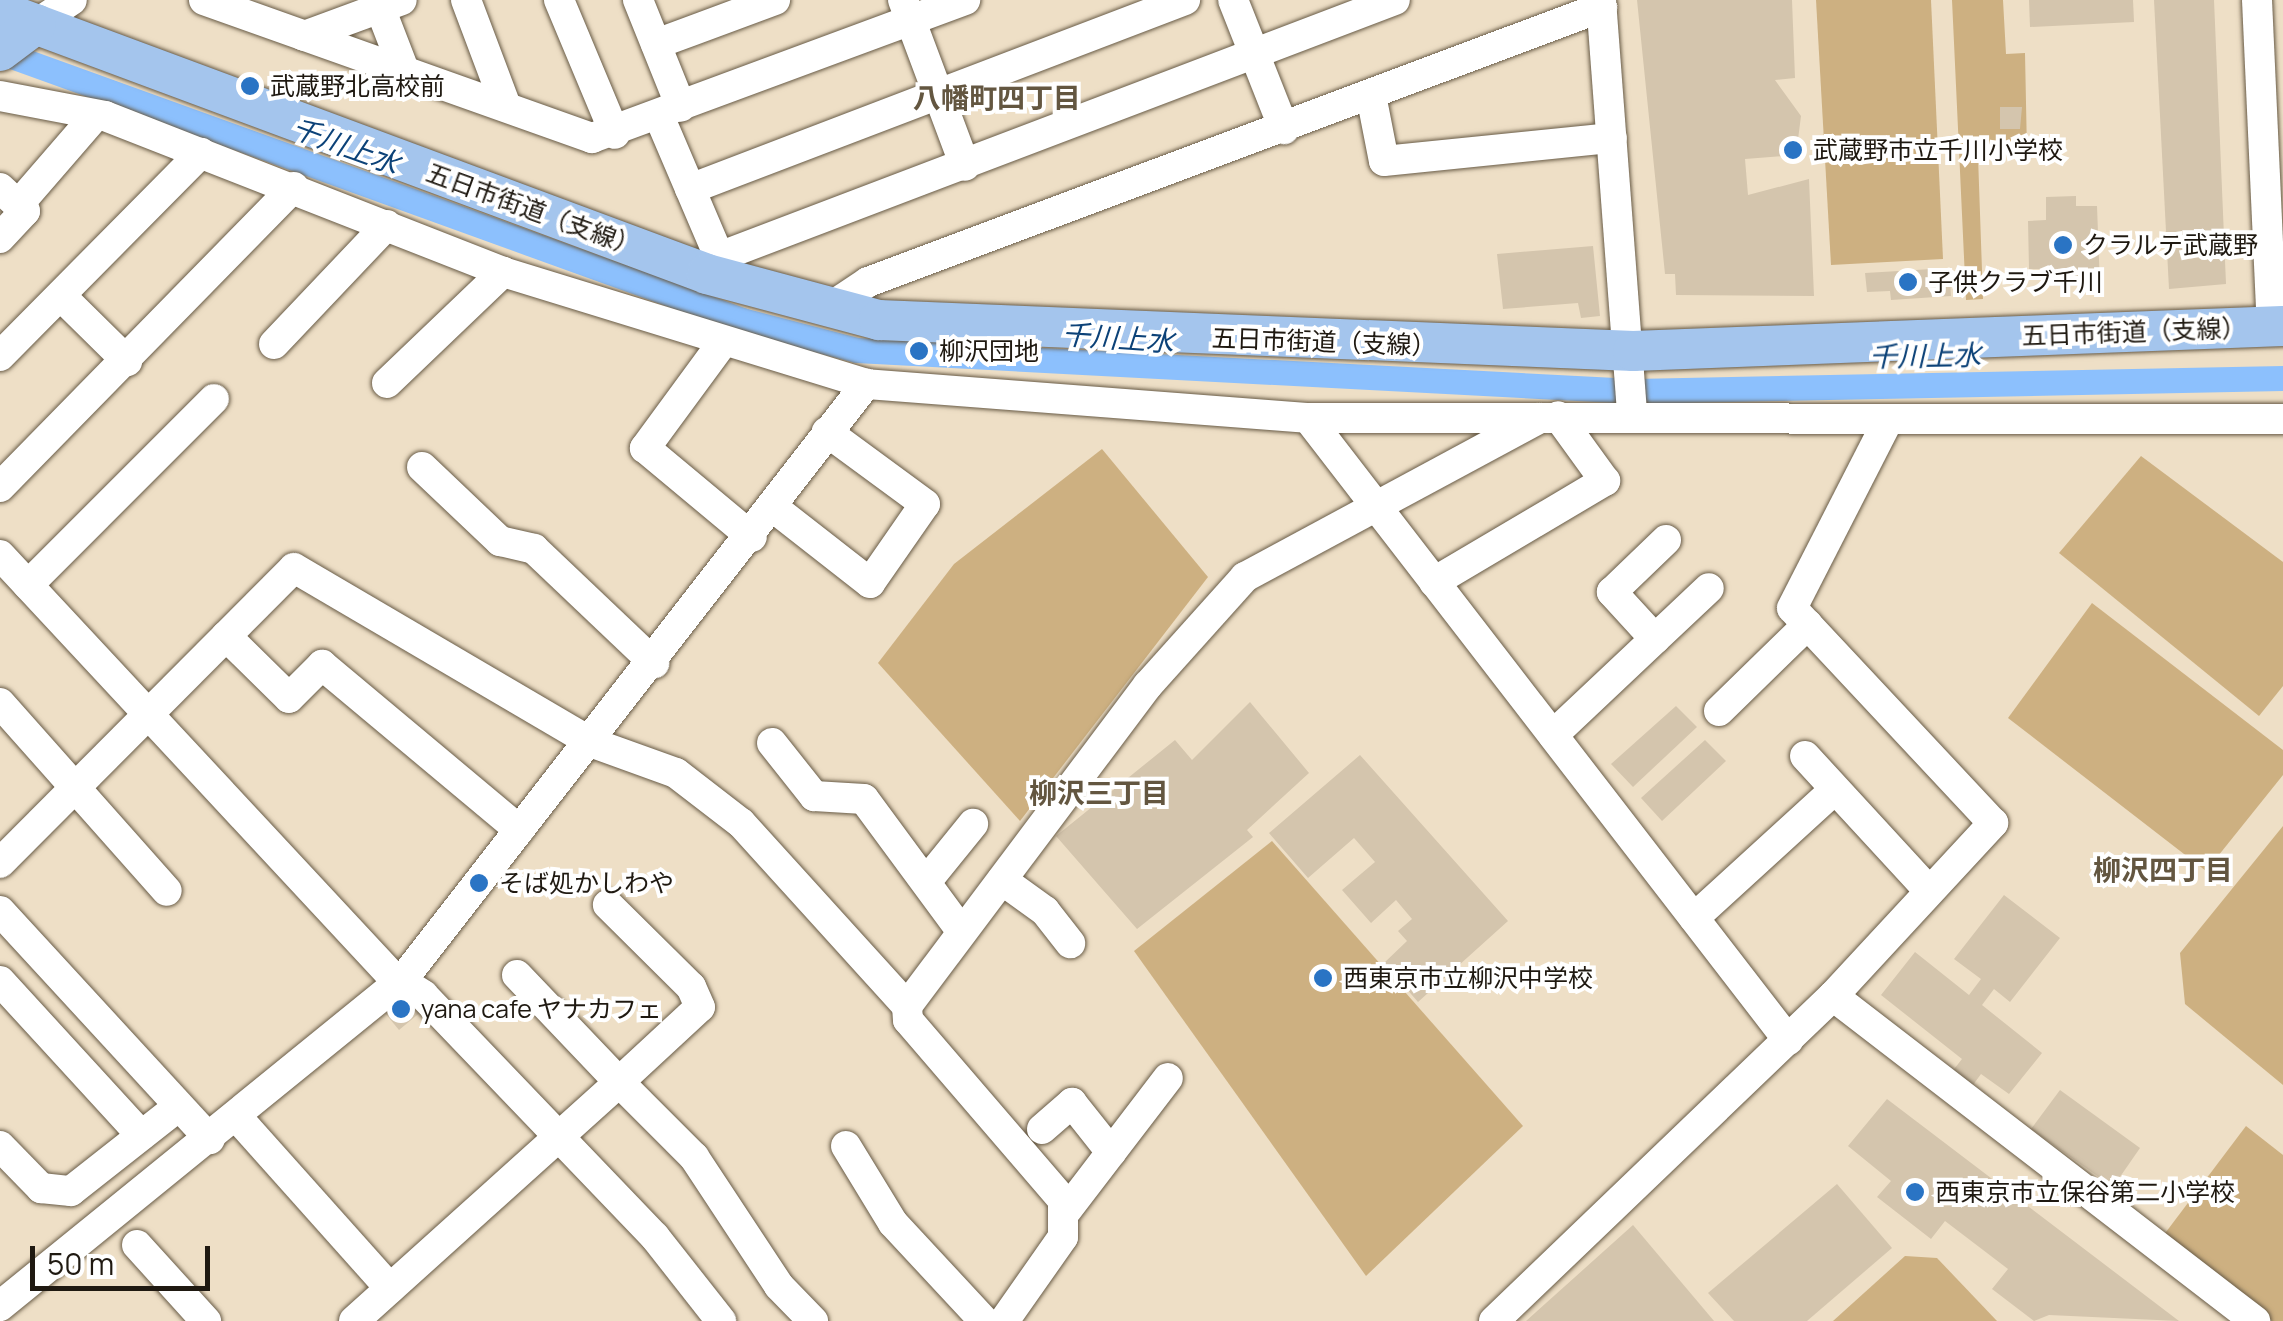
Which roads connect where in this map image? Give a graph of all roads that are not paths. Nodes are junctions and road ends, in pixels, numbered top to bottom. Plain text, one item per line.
1 (72, 0) edge
2 (204, 0) edge
3 (466, 0) edge
4 (559, 0) edge
5 (638, 0) edge
6 (965, 0) edge
7 (1185, 0) edge
8 (1233, 0) edge
9 (1395, 0) edge
10 (2257, 0) edge
11 (386, 3) edge
12 (759, 3) edge
13 (1601, 4) edge
14 (906, 10) edge
15 (703, 12) edge
16 (12, 32) edge
17 (304, 36) junction
18 (656, 44) junction
19 (1255, 56) junction
20 (404, 70) junction
21 (938, 94) junction
22 (0, 96) edge
23 (1371, 96) junction
24 (506, 104) junction
25 (670, 111) junction
26 (96, 115) junction
27 (1284, 129) junction
28 (614, 134) junction
29 (1612, 138) junction
30 (200, 152) junction
31 (966, 166) junction
32 (294, 187) junction
33 (690, 189) junction
34 (9, 196) edge
35 (387, 225) junction
36 (0, 238) edge
37 (713, 265) junction
38 (503, 272) junction
39 (61, 296) junction
40 (826, 310) junction
41 (2277, 326) edge
42 (722, 342) junction
43 (274, 344) dead end
44 (1633, 350) junction
45 (0, 356) edge
46 (128, 362) junction
47 (387, 382) dead end
48 (866, 384) junction
49 (214, 399) dead end
50 (1551, 416) junction
51 (1308, 418) junction
52 (1632, 418) junction
53 (2283, 419) edge
54 (1886, 424) junction
55 (827, 432) junction
56 (422, 467) dead end
57 (0, 488) edge
58 (1375, 505) junction
59 (774, 508) junction
60 (1666, 540) dead end
61 (745, 548) junction
62 (0, 555) edge
63 (1434, 582) junction
64 (28, 586) junction
65 (1709, 588) dead end
66 (1808, 624) junction
67 (226, 636) junction
68 (1655, 639) junction
69 (654, 662) junction
70 (0, 703) edge
71 (1719, 711) dead end
72 (150, 716) junction
73 (1552, 735) junction
74 (590, 742) junction
75 (772, 743) dead end
76 (1805, 756) dead end
77 (78, 790) junction
78 (1833, 790) junction
79 (973, 824) dead end
80 (519, 830) junction
81 (0, 864) edge
82 (1002, 880) junction
83 (926, 882) junction
84 (167, 890) dead end
85 (1930, 890) junction
86 (608, 904) dead end
87 (0, 912) edge
88 (1694, 918) junction
89 (962, 932) junction
90 (1070, 943) dead end
91 (517, 975) dead end
92 (404, 978) junction
93 (0, 981) edge
94 (1833, 996) junction
95 (906, 1006) junction
96 (1788, 1040) junction
97 (1168, 1078) dead end
98 (620, 1082) junction
99 (179, 1106) junction
100 (236, 1116) junction
101 (1042, 1129) dead end
102 (140, 1135) junction
103 (210, 1139) junction
104 (558, 1139) junction
105 (0, 1146) edge
106 (846, 1146) dead end
107 (1111, 1152) junction
108 (1067, 1210) junction
109 (137, 1245) dead end
110 (390, 1288) junction
111 (0, 1306) edge
112 (206, 1321) edge
113 (354, 1321) edge
114 (721, 1321) edge
115 (813, 1321) edge
116 (984, 1321) edge
117 (1004, 1321) edge
118 (1494, 1321) edge
119 (2255, 1321) edge

1 - 16 street
2 - 17 street
3 - 24 street
4 - 28 street
5 - 18 street
6 - 14 street
7 - 21 street
8 - 19 street
9 - 19 street
10 - 41 street
11 - 17 street
11 - 20 street
12 - 15 street
13 - 23 street
13 - 29 street
14 - 21 street
14 - 25 street
15 - 18 street
16 - 37 main road, 五日市街道（支線）
17 - 20 street
18 - 25 street
19 - 27 street
19 - 31 street
20 - 24 street
21 - 31 street
21 - 33 street
22 - 26 street
23 - 27 street
23 - 29 street
24 - 28 street
25 - 28 street
25 - 33 street
26 - 30 street
26 - 34 street
27 - 40 street
29 - 44 street
30 - 32 street
30 - 39 street
31 - 37 street
32 - 35 street
32 - 46 street
33 - 37 street
34 - 36 street
35 - 38 street
35 - 43 street
37 - 40 main road, 五日市街道（支線）
38 - 42 street
38 - 47 street
39 - 45 street
39 - 46 street
40 - 44 main road, 五日市街道（支線）
41 - 44 main road, 五日市街道（支線）
42 - 48 street
42 - 61 street
44 - 52 street
46 - 57 street
48 - 51 street
48 - 55 street
49 - 64 street
50 - 51 street
50 - 52 street
50 - 58 street
50 - 63 street
51 - 58 street
52 - 54 street
53 - 54 street
54 - 66 street
55 - 59 street
55 - 59 street
56 - 69 street
58 - 63 street
58 - 82 street
59 - 61 street
60 - 68 street
61 - 69 street
62 - 64 street
63 - 73 street
64 - 72 street
65 - 68 street
66 - 71 street
66 - 85 street
67 - 72 street
67 - 74 street
67 - 80 street
68 - 73 street
69 - 74 street
70 - 77 street
72 - 77 street
72 - 92 street
73 - 88 street
74 - 80 street
74 - 95 street
75 - 83 street
76 - 78 street
77 - 81 street
77 - 84 street
78 - 85 street
78 - 88 street
79 - 83 street
80 - 92 street
82 - 89 street
82 - 90 street
83 - 89 street
85 - 94 street
86 - 98 street
87 - 99 street
88 - 96 street
89 - 95 street
91 - 98 street
92 - 100 street
92 - 104 street
93 - 102 street
94 - 96 street
94 - 119 street
95 - 108 street
96 - 118 street
97 - 107 street
98 - 104 street
98 - 115 street
99 - 102 street
99 - 103 street
100 - 103 street
100 - 110 street
101 - 107 street
102 - 105 street
103 - 111 street
104 - 110 street
104 - 114 street
106 - 116 street
107 - 108 street
108 - 117 street
109 - 112 street
110 - 113 street

